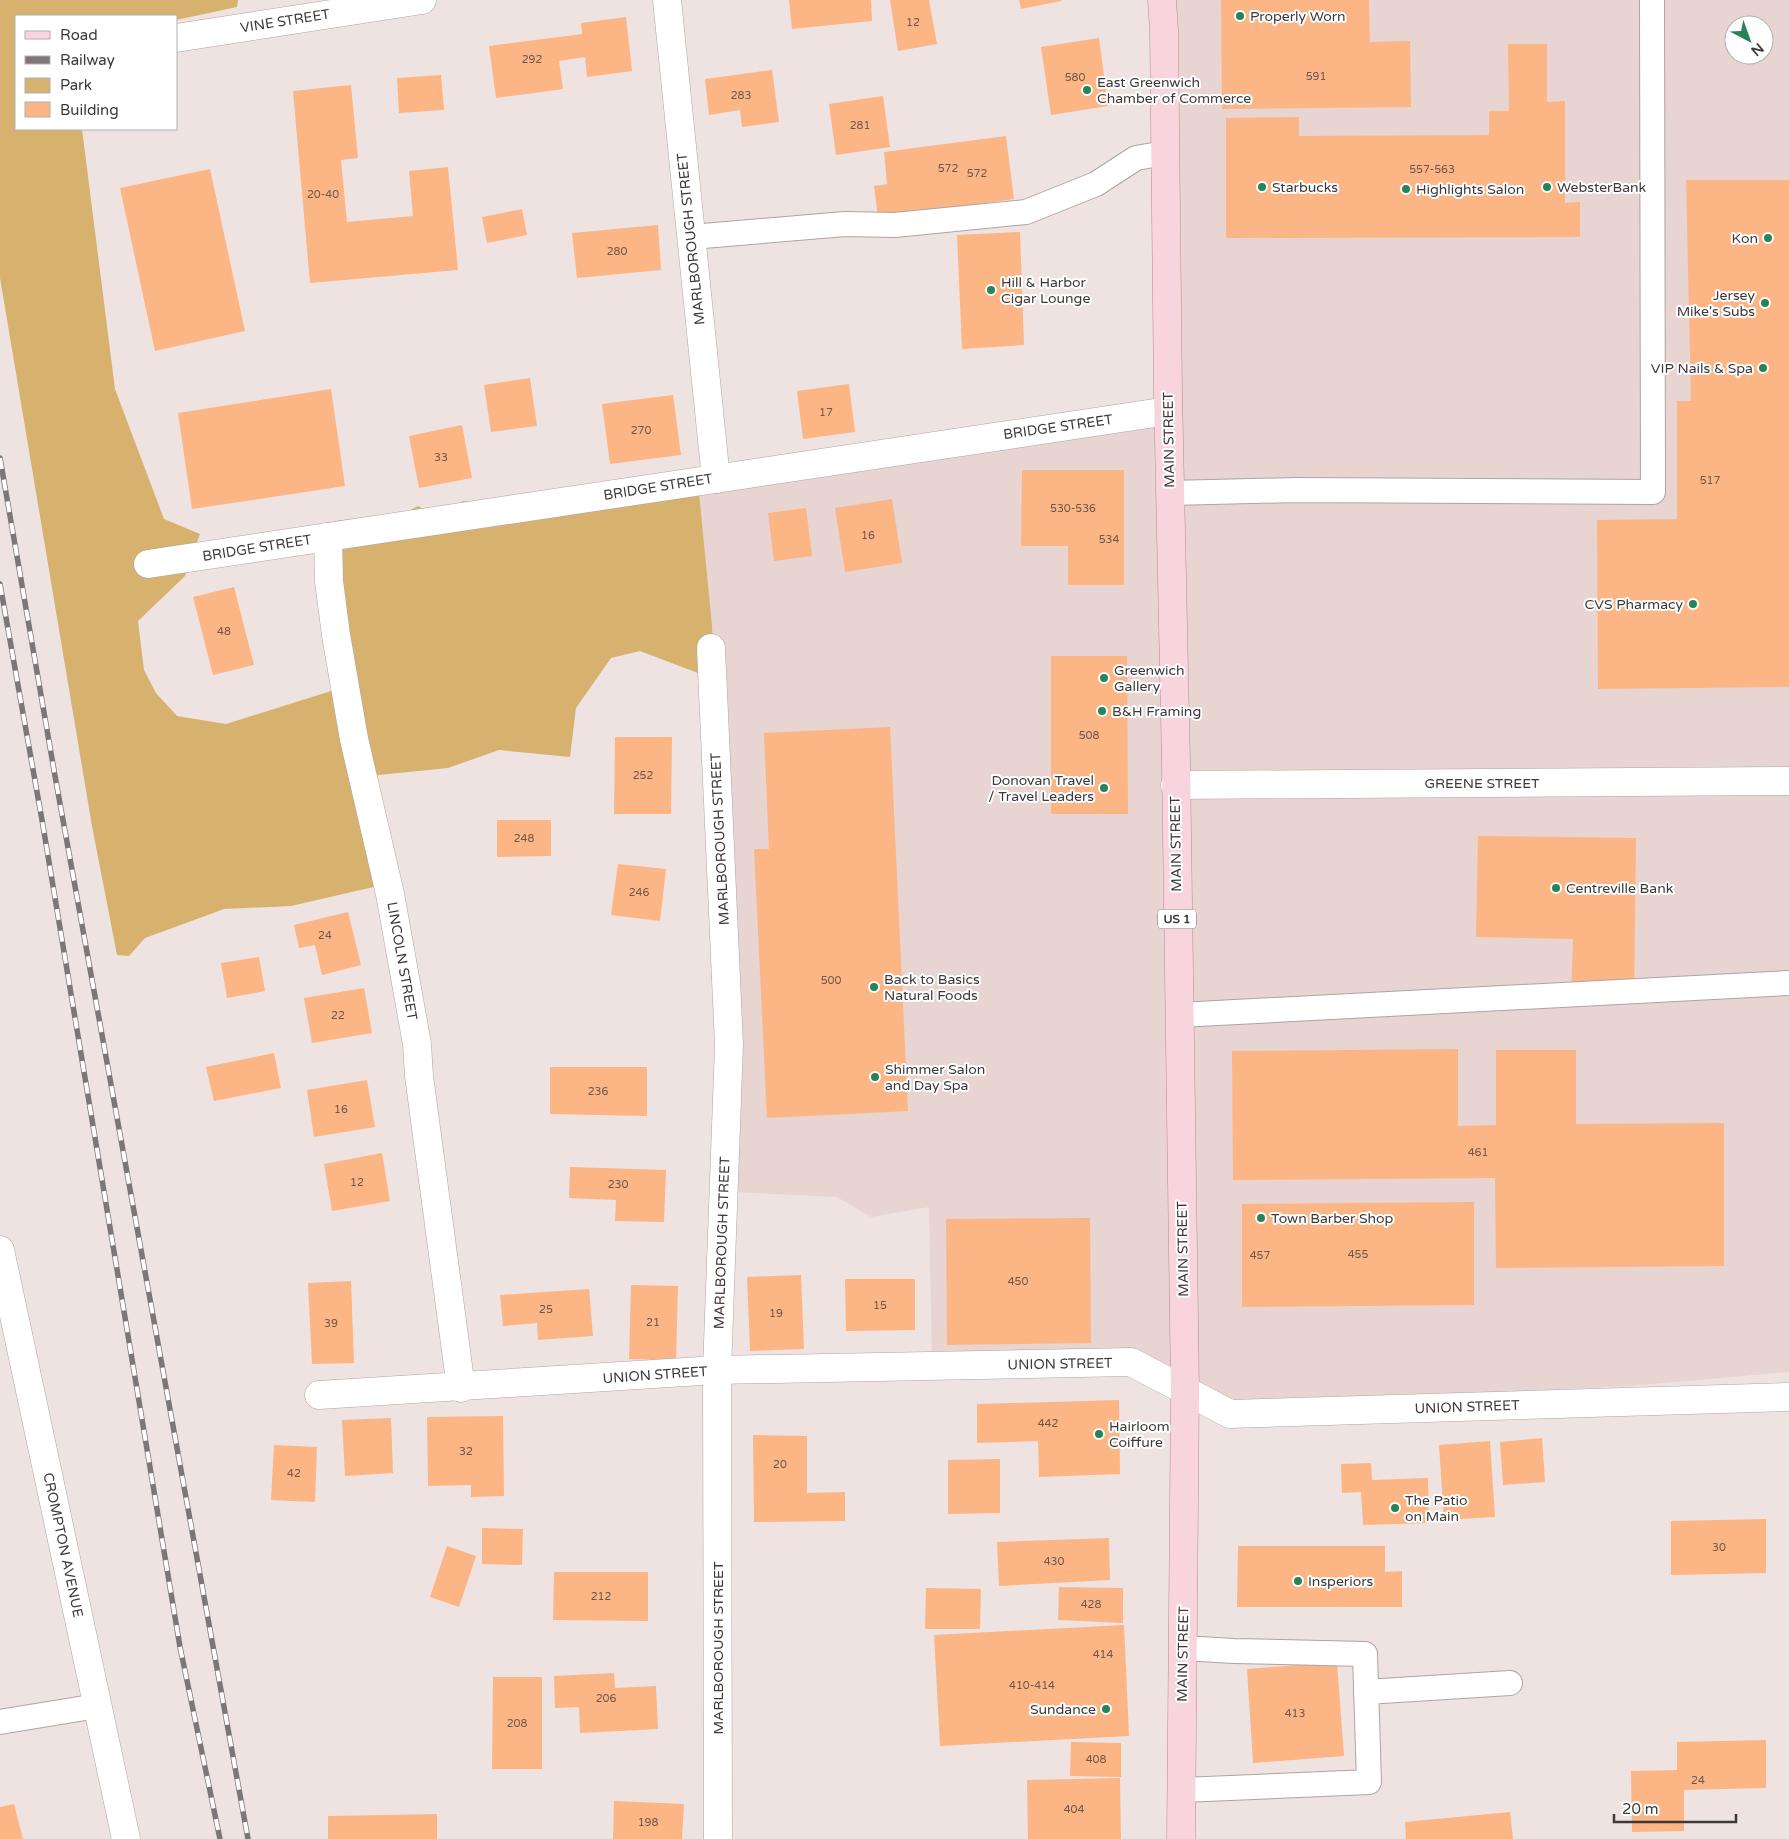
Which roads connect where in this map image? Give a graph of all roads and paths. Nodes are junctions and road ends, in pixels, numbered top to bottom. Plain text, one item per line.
1 (422, 0) edge
2 (667, 0) edge
3 (1162, 0) edge
4 (1652, 0) edge
5 (178, 38) edge
6 (1165, 153) junction
7 (691, 237) junction
8 (1168, 411) junction
9 (716, 479) junction
10 (1170, 493) junction
11 (328, 537) junction
12 (148, 564) dead end
13 (711, 648) dead end
14 (1789, 781) edge
15 (1175, 786) junction
16 (1789, 983) edge
17 (1179, 1015) junction
18 (0, 1250) edge
19 (717, 1370) junction
20 (462, 1388) junction
21 (1185, 1392) junction
22 (319, 1395) dead end
23 (1789, 1398) edge
24 (1183, 1648) junction
25 (1510, 1684) dead end
26 (1366, 1692) junction
27 (97, 1706) junction
28 (0, 1722) edge
29 (1182, 1790) junction
30 (126, 1839) edge
31 (718, 1839) edge
32 (1181, 1839) edge

1 - 5 street, VINE STREET
2 - 7 street, MARLBOROUGH STREET
3 - 6 main road, MAIN STREET / US 1
4 - 10 lane
6 - 7 lane
6 - 8 main road, MAIN STREET / US 1
7 - 9 street, MARLBOROUGH STREET
8 - 9 street, BRIDGE STREET
8 - 10 main road, MAIN STREET / US 1
9 - 11 street, BRIDGE STREET
10 - 15 main road, MAIN STREET / US 1
11 - 12 street, BRIDGE STREET
11 - 20 street, LINCOLN STREET
13 - 19 street, MARLBOROUGH STREET
14 - 15 street, GREENE STREET
15 - 17 main road, MAIN STREET / US 1
16 - 17 lane
17 - 21 main road, MAIN STREET / US 1
18 - 27 street, CROMPTON AVENUE
19 - 20 street, UNION STREET
19 - 21 street, UNION STREET
19 - 31 street, MARLBOROUGH STREET
20 - 22 street, UNION STREET
21 - 23 street, UNION STREET
21 - 24 main road, MAIN STREET / US 1
24 - 26 lane
24 - 29 main road, MAIN STREET / US 1
25 - 26 lane
26 - 29 lane
27 - 28 lane
27 - 30 street, CROMPTON AVENUE
29 - 32 main road, MAIN STREET / US 1

